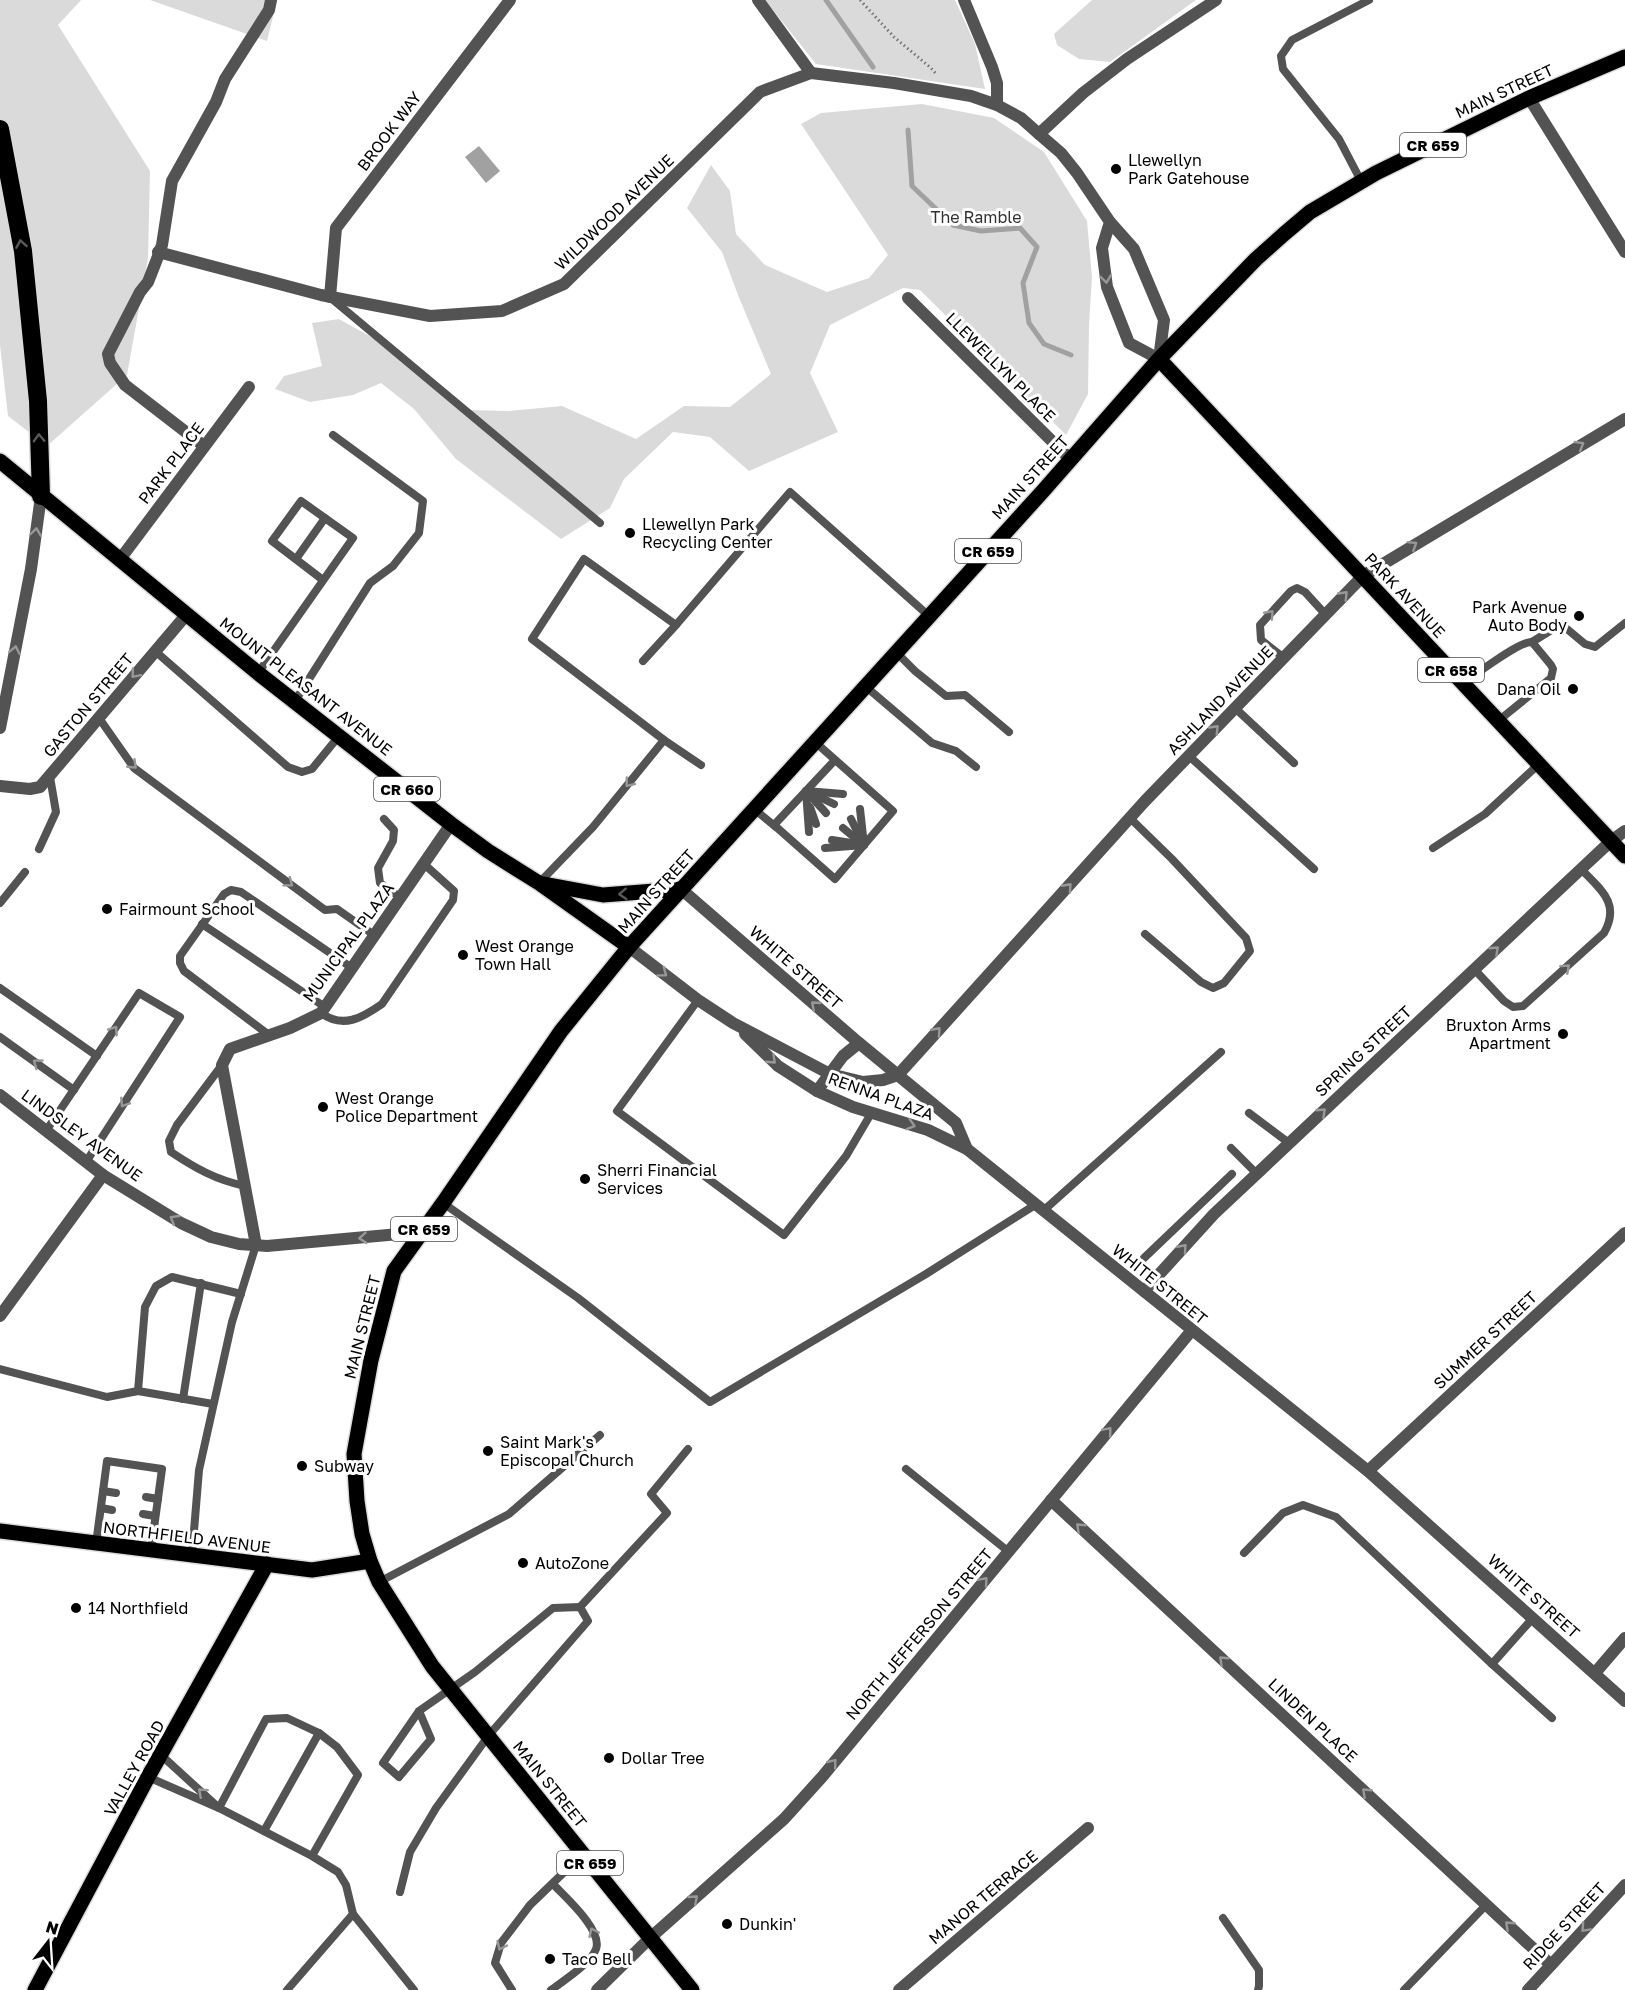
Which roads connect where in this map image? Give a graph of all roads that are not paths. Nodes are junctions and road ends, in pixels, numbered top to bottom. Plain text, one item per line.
1 (272, 0) edge
2 (510, 0) edge
3 (758, 0) edge
4 (964, 0) edge
5 (1216, 0) edge
6 (1369, 0) edge
7 (1625, 57) edge
8 (811, 73) junction
9 (1530, 98) junction
10 (997, 105) junction
11 (0, 129) edge
12 (1039, 134) junction
13 (1361, 181) junction
14 (1110, 222) junction
15 (159, 252) junction
16 (1625, 252) edge
17 (330, 297) junction
18 (908, 298) dead end
19 (1159, 359) junction
20 (249, 387) dead end
21 (1625, 419) edge
22 (333, 435) dead end
23 (204, 446) junction
24 (1071, 460) junction
25 (0, 461) edge
26 (41, 496) junction
27 (325, 518) junction
28 (600, 524) dead end
29 (121, 558) junction
30 (296, 560) junction
31 (1363, 576) junction
32 (324, 580) junction
33 (187, 614) junction
34 (1326, 615) junction
35 (929, 616) junction
36 (1625, 622) edge
37 (676, 625) junction
38 (1532, 642) junction
39 (154, 651) junction
40 (896, 652) junction
41 (1284, 658) junction
42 (643, 661) dead end
43 (258, 673) junction
44 (1463, 683) junction
45 (865, 686) junction
46 (295, 701) junction
47 (1235, 708) junction
48 (99, 718) junction
49 (1498, 721) junction
50 (0, 728) edge
51 (1009, 732) dead end
52 (339, 736) junction
53 (664, 740) junction
54 (815, 742) junction
55 (1189, 756) junction
56 (835, 760) junction
57 (1294, 763) dead end
58 (1539, 764) junction
59 (701, 765) dead end
60 (976, 767) dead end
61 (50, 777) junction
62 (0, 786) edge
63 (806, 791) junction
64 (843, 794) dead end
65 (834, 804) dead end
66 (754, 808) junction
67 (860, 809) dead end
68 (826, 813) dead end
69 (1130, 818) junction
70 (384, 819) dead end
71 (851, 819) dead end
72 (451, 824) junction
73 (816, 825) dead end
74 (777, 828) junction
75 (843, 828) dead end
76 (1625, 831) edge
77 (808, 832) dead end
78 (832, 840) dead end
79 (1611, 841) junction
80 (864, 845) junction
81 (825, 848) dead end
82 (1433, 848) dead end
83 (39, 849) dead end
84 (1625, 856) edge
85 (424, 864) junction
86 (1314, 869) dead end
87 (1581, 869) junction
88 (25, 872) dead end
89 (539, 884) junction
90 (681, 889) junction
91 (400, 897) junction
92 (0, 903) edge
93 (202, 924) junction
94 (1145, 934) dead end
95 (374, 935) junction
96 (629, 947) junction
97 (352, 968) junction
98 (1474, 969) junction
99 (0, 988) edge
100 (698, 1000) junction
101 (323, 1010) junction
102 (733, 1023) junction
103 (269, 1035) junction
104 (0, 1037) edge
105 (859, 1043) junction
106 (1221, 1052) dead end
107 (96, 1056) junction
108 (222, 1065) junction
109 (830, 1074) junction
110 (898, 1075) junction
111 (74, 1090) junction
112 (817, 1091) junction
113 (0, 1095) edge
114 (872, 1113) junction
115 (1249, 1113) dead end
116 (46, 1131) junction
117 (1289, 1143) junction
118 (1231, 1148) dead end
119 (967, 1149) junction
120 (87, 1162) junction
121 (1232, 1174) dead end
122 (1257, 1174) junction
123 (103, 1175) junction
124 (244, 1186) junction
125 (1202, 1202) junction
126 (443, 1203) junction
127 (1039, 1208) junction
128 (1214, 1214) junction
129 (421, 1232) junction
130 (1625, 1233) edge
131 (256, 1245) junction
132 (1144, 1258) dead end
133 (201, 1283) junction
134 (1144, 1291) junction
135 (241, 1294) junction
136 (0, 1316) edge
137 (1192, 1330) junction
138 (0, 1369) edge
139 (138, 1391) junction
140 (183, 1399) junction
141 (213, 1404) junction
142 (600, 1435) dead end
143 (688, 1449) dead end
144 (906, 1469) dead end
145 (1368, 1471) junction
146 (103, 1491) junction
147 (116, 1493) dead end
148 (146, 1497) dead end
149 (158, 1499) junction
150 (1051, 1500) junction
151 (100, 1508) junction
152 (112, 1510) dead end
153 (143, 1514) dead end
154 (155, 1516) junction
155 (0, 1531) edge
156 (96, 1544) junction
157 (151, 1550) junction
158 (1009, 1552) junction
159 (1244, 1553) dead end
160 (192, 1555) junction
161 (370, 1561) junction
162 (267, 1564) junction
163 (379, 1582) junction
164 (580, 1607) junction
165 (1533, 1618) junction
166 (1625, 1638) edge
167 (1492, 1664) junction
168 (1595, 1673) junction
169 (450, 1689) junction
170 (1625, 1701) edge
171 (419, 1711) junction
172 (1552, 1718) dead end
173 (319, 1733) junction
174 (489, 1735) junction
175 (161, 1755) junction
176 (148, 1777) junction
177 (219, 1808) junction
178 (1088, 1828) dead end
179 (264, 1831) junction
180 (583, 1854) junction
181 (312, 1856) junction
182 (554, 1884) junction
183 (1625, 1885) edge
184 (400, 1892) dead end
185 (1487, 1904) junction
186 (353, 1914) junction
187 (1223, 1918) dead end
188 (650, 1938) junction
189 (1551, 1965) junction
190 (35, 1990) edge
191 (287, 1990) edge
192 (414, 1990) edge
193 (512, 1990) edge
194 (551, 1990) edge
195 (597, 1990) edge
196 (692, 1990) edge
197 (898, 1990) edge
198 (1258, 1990) edge
199 (1404, 1990) edge
200 (1528, 1990) edge

1 - 15 street
2 - 17 street, BROOK WAY
3 - 8 street
4 - 10 street
5 - 12 street
6 - 13 lane
7 - 9 main road, MAIN STREET / CR 659
8 - 10 street, WILDWOOD AVENUE
8 - 17 street, WILDWOOD AVENUE
9 - 13 main road, MAIN STREET / CR 659
9 - 16 street
10 - 12 street
26 -> 11 highway
12 - 14 street
13 - 19 main road, MAIN STREET / CR 659
14 - 19 street
14 -> 19 street, PARK AVENUE
15 - 17 street, WILDWOOD AVENUE
15 - 23 street
17 - 28 lane
18 - 24 street, LLEWELLYN PLACE
19 - 24 main road, MAIN STREET / CR 659
19 - 31 main road, PARK AVENUE / CR 658
20 - 23 street, PARK PLACE
31 -> 21 street, ASHLAND AVENUE
22 - 46 lane
23 - 29 street, PARK PLACE
24 - 35 main road, MAIN STREET / CR 659
25 - 26 main road, MOUNT PLEASANT AVENUE / CR 660
26 - 29 main road, MOUNT PLEASANT AVENUE / CR 660
50 -> 26 street
27 - 30 lane
27 - 30 lane
27 - 32 lane
29 - 33 main road, MOUNT PLEASANT AVENUE / CR 660
30 - 32 lane
34 -> 31 street, ASHLAND AVENUE
31 - 44 main road, PARK AVENUE / CR 658
32 - 43 lane
33 - 39 street, GASTON STREET
33 - 43 main road, MOUNT PLEASANT AVENUE / CR 660
34 - 41 street, ASHLAND AVENUE
41 -> 34 lane
35 - 37 lane
35 - 40 main road, MAIN STREET / CR 659
36 - 38 lane
37 - 42 lane
37 - 53 lane
38 - 44 lane
38 - 49 lane
39 -> 48 street, GASTON STREET
39 - 52 lane
40 - 45 main road, MAIN STREET / CR 659
40 - 51 lane
41 - 47 street, ASHLAND AVENUE
43 - 46 main road, MOUNT PLEASANT AVENUE / CR 660
44 - 49 main road, PARK AVENUE / CR 658
45 - 54 main road, MAIN STREET / CR 659
45 - 60 lane
46 - 52 main road, MOUNT PLEASANT AVENUE / CR 660
55 -> 47 street, ASHLAND AVENUE
47 - 57 lane
48 - 61 street, GASTON STREET
48 -> 95 lane
49 - 58 main road, PARK AVENUE / CR 658
52 - 72 main road, MOUNT PLEASANT AVENUE / CR 660
53 - 59 lane
53 -> 89 lane
54 - 56 lane
54 - 66 main road, MAIN STREET / CR 659
55 - 69 street, ASHLAND AVENUE
55 - 86 lane
56 - 63 lane
56 - 80 lane
58 - 79 main road, PARK AVENUE / CR 658
58 - 82 lane
61 - 62 street, GASTON STREET
61 - 83 lane
63 - 64 lane
63 - 65 lane
63 - 68 lane
63 - 73 lane
63 - 74 lane
63 - 77 lane
66 - 74 lane
66 - 90 main road, MAIN STREET / CR 659
67 - 80 lane
69 - 94 lane
110 -> 69 street, ASHLAND AVENUE
70 - 91 lane
71 - 80 lane
72 - 85 street, MUNICIPAL PLAZA
72 - 89 main road, MOUNT PLEASANT AVENUE / CR 660
74 - 80 lane
75 - 80 lane
76 - 79 street, SPRING STREET
78 - 80 lane
79 - 84 main road, PARK AVENUE / CR 658
79 - 87 street, SPRING STREET
80 - 81 lane
85 - 91 street, MUNICIPAL PLAZA
85 - 101 lane
98 -> 87 street, SPRING STREET
98 -> 87 lane
88 - 92 lane
90 -> 89 main road
89 - 96 main road, MOUNT PLEASANT AVENUE / CR 660
90 - 96 main road, MAIN STREET / CR 659
105 -> 90 street, WHITE STREET
91 - 95 street, MUNICIPAL PLAZA
93 - 97 lane
93 - 101 lane
93 - 103 lane
95 - 97 street, MUNICIPAL PLAZA
96 -> 100 street, RENNA PLAZA
96 - 126 main road, MAIN STREET / CR 659
97 - 101 street, MUNICIPAL PLAZA
117 -> 98 street, SPRING STREET
99 - 107 lane
100 - 102 street, RENNA PLAZA
100 - 114 lane
101 - 103 street, MUNICIPAL PLAZA
102 - 109 street, RENNA PLAZA
102 -> 112 street, RENNA PLAZA
103 - 108 street, MUNICIPAL PLAZA
111 -> 104 lane
105 - 109 street
105 - 110 street, WHITE STREET
106 - 127 lane
107 - 111 lane
107 -> 120 lane
108 - 124 street
108 - 124 lane
109 - 110 street, RENNA PLAZA
109 - 112 street
110 - 119 street, WHITE STREET
111 - 116 lane
112 - 114 street, RENNA PLAZA
113 - 116 street, LINDSLEY AVENUE
114 -> 119 street, RENNA PLAZA
115 - 117 lane
116 - 120 street, LINDSLEY AVENUE
117 - 122 street, SPRING STREET
118 - 122 lane
119 - 127 street, WHITE STREET
120 - 123 street, LINDSLEY AVENUE
121 - 125 lane
122 - 128 street, SPRING STREET
131 -> 123 street, LINDSLEY AVENUE
123 - 136 street
124 - 131 street
125 - 128 lane
125 - 132 lane
126 - 127 lane
126 - 129 main road, MAIN STREET / CR 659
127 - 134 street, WHITE STREET
134 -> 128 street, SPRING STREET
129 -> 131 street, LINDSLEY AVENUE
129 - 161 main road, MAIN STREET / CR 659
130 - 145 street, SUMMER STREET
131 - 135 lane
133 - 135 lane
133 - 139 lane
133 - 140 lane
134 - 137 street, WHITE STREET
135 - 141 lane
137 - 145 street, WHITE STREET
150 -> 137 street, NORTH JEFFERSON STREET
138 - 139 lane
139 - 140 lane
140 - 141 lane
141 - 160 lane
142 - 163 lane
143 - 164 lane
144 - 158 lane
145 - 165 street, WHITE STREET
146 - 147 lane
146 - 149 lane
146 - 151 lane
148 - 149 lane
149 - 154 lane
150 - 158 street, NORTH JEFFERSON STREET
185 -> 150 street, LINDEN PLACE
151 - 152 lane
151 - 156 lane
153 - 154 lane
154 - 157 lane
155 - 156 main road, NORTHFIELD AVENUE
156 - 157 main road, NORTHFIELD AVENUE
157 - 160 main road, NORTHFIELD AVENUE
188 -> 158 street, NORTH JEFFERSON STREET
159 - 167 lane
160 - 162 main road, NORTHFIELD AVENUE
161 - 162 main road, NORTHFIELD AVENUE
161 - 163 main road, MAIN STREET / CR 659
162 - 175 main road, VALLEY ROAD
163 - 169 main road, MAIN STREET / CR 659
164 - 169 lane
164 - 174 lane
165 - 167 lane
165 - 168 street, WHITE STREET
166 - 168 street
167 - 172 lane
168 - 170 street, WHITE STREET
169 - 171 lane
169 - 174 main road, MAIN STREET / CR 659
171 - 171 lane
173 - 177 lane
173 - 179 lane
173 - 181 lane
174 - 180 main road, MAIN STREET / CR 659
174 - 184 lane
175 - 176 main road, VALLEY ROAD
177 -> 175 lane
176 - 177 lane
176 - 190 main road, VALLEY ROAD
177 - 179 lane
178 - 197 street, MANOR TERRACE
179 - 181 lane
180 - 182 lane
180 - 188 main road, MAIN STREET / CR 659
181 - 186 lane
182 -> 193 lane
194 -> 182 lane
183 -> 189 street, RIDGE STREET
189 -> 185 street, LINDEN PLACE
185 - 199 lane
186 - 191 lane
186 - 192 lane
187 - 198 lane
188 - 195 street, NORTH JEFFERSON STREET
188 - 196 main road, MAIN STREET / CR 659
189 - 200 street, RIDGE STREET

